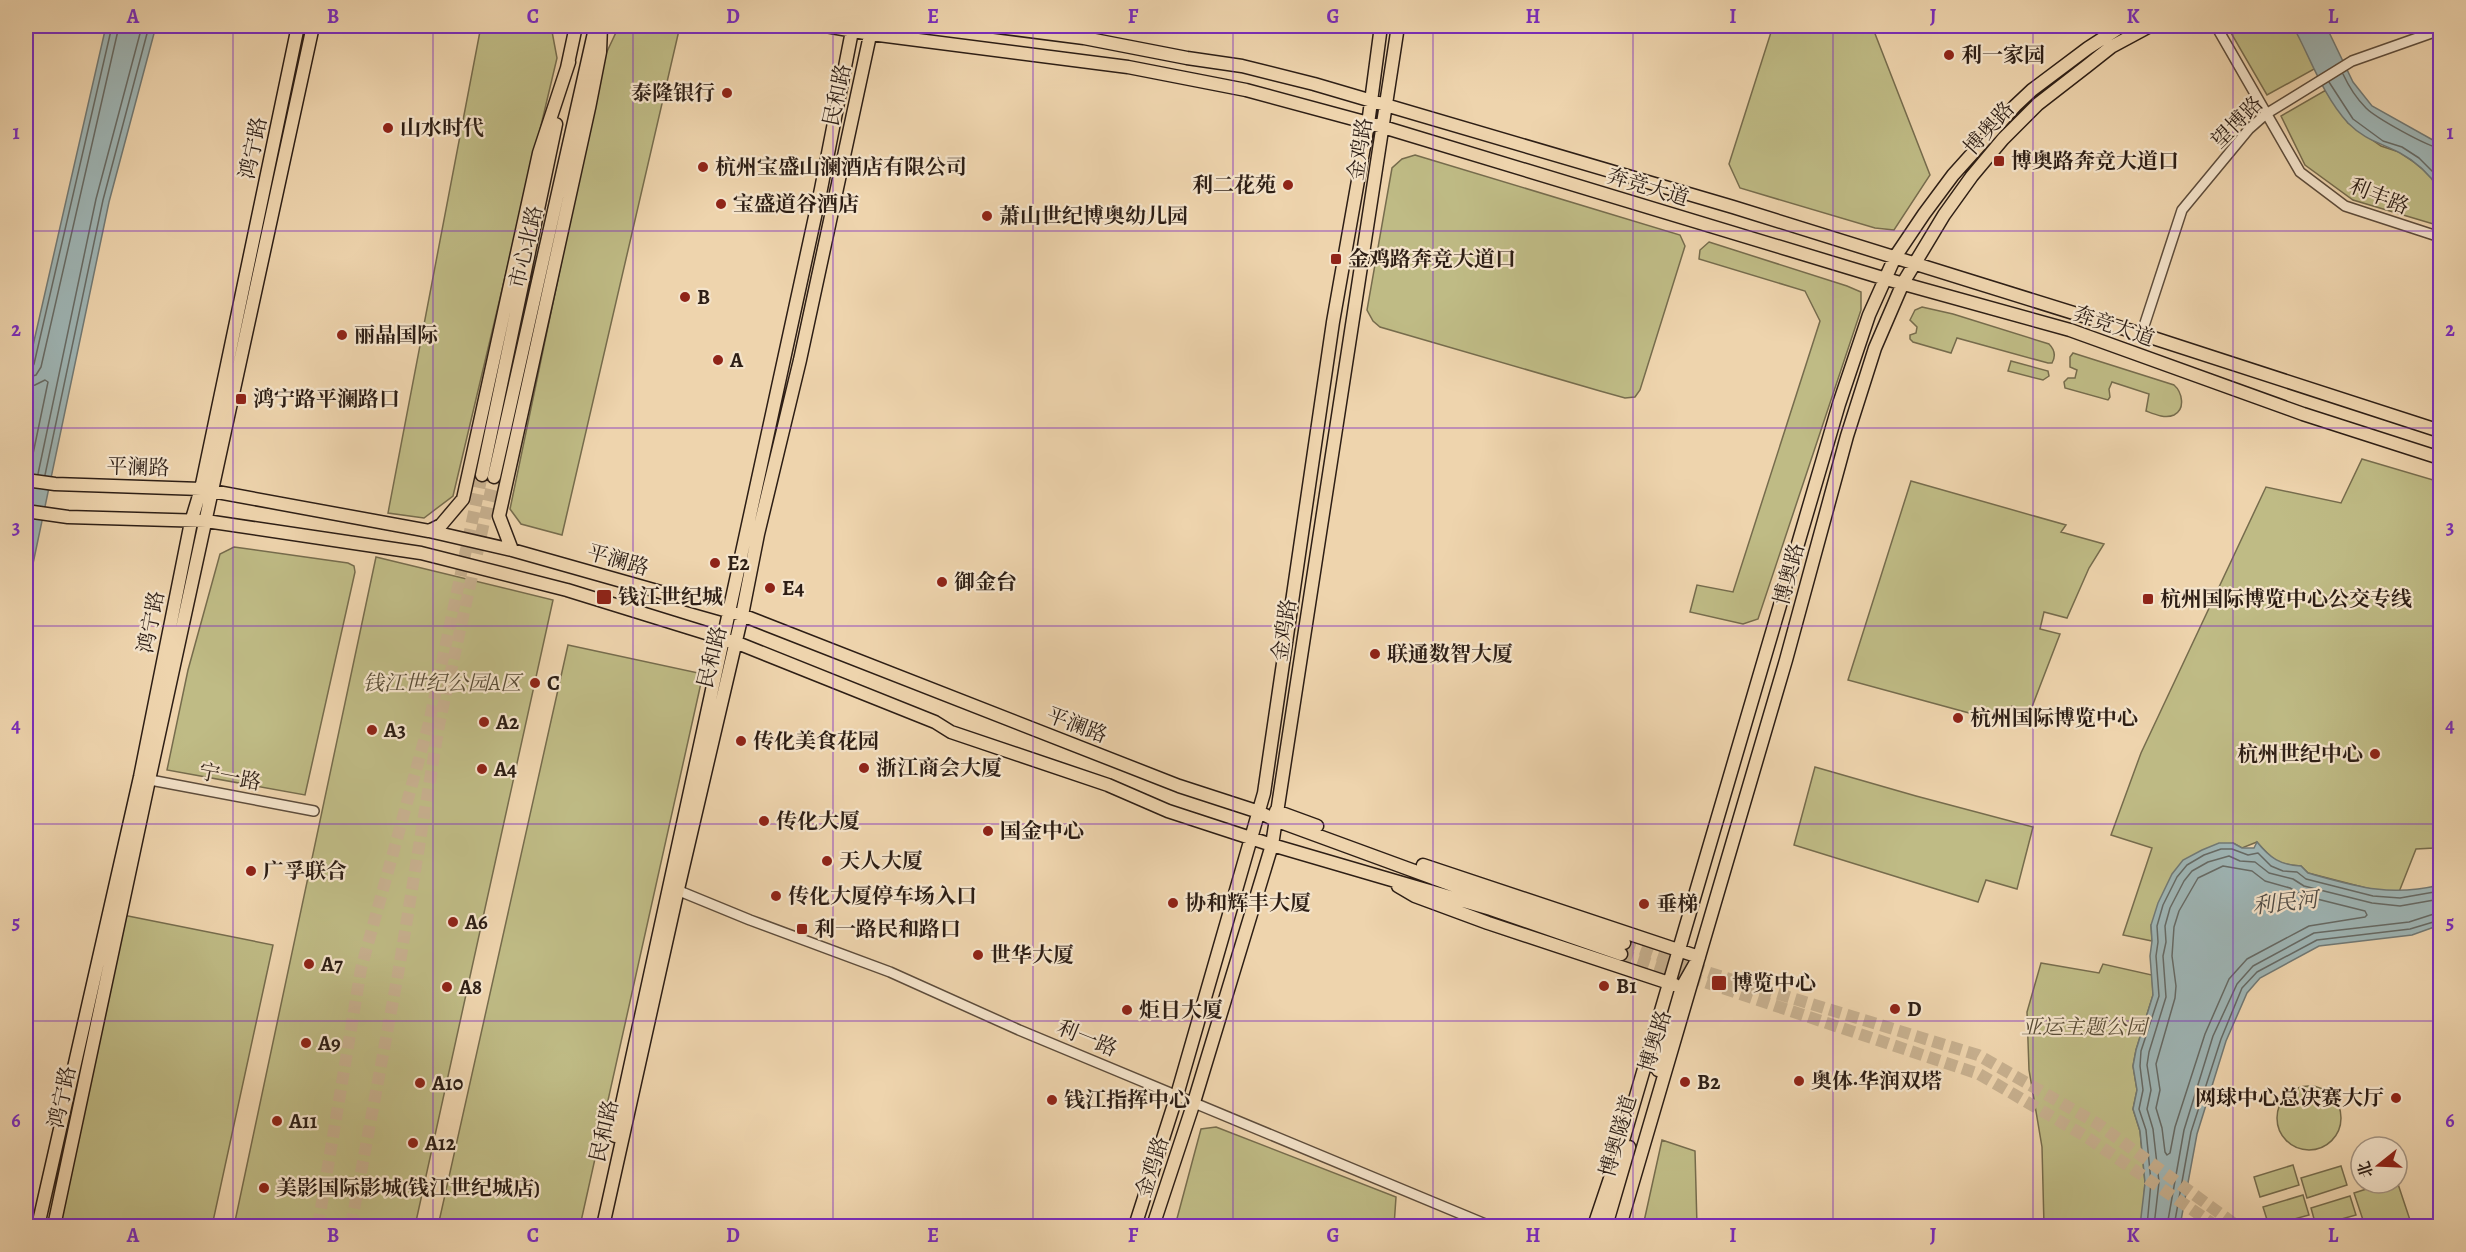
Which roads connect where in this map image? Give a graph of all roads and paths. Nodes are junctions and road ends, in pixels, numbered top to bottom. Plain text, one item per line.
1 (298, 26) edge
2 (313, 26) edge
3 (576, 26) edge
4 (596, 26) edge
5 (601, 26) edge
6 (826, 26) edge
7 (990, 26) edge
8 (1381, 26) edge
9 (1398, 26) edge
10 (2122, 26) edge
11 (2150, 26) edge
12 (2216, 26) edge
13 (853, 28) edge
14 (872, 30) edge
15 (2440, 30) edge
16 (569, 62) junction
17 (1371, 101) junction
18 (1387, 105) junction
19 (2266, 114) junction
20 (1368, 124) junction
21 (1383, 127) junction
22 (2437, 236) edge
23 (1895, 257) junction
24 (1915, 263) junction
25 (1886, 279) junction
26 (1903, 282) junction
27 (2145, 323) dead end
28 (2440, 431) edge
29 (2440, 458) edge
30 (26, 480) edge
31 (207, 490) junction
32 (26, 512) edge
33 (206, 521) junction
34 (191, 522) junction
35 (429, 531) junction
36 (512, 550) junction
37 (728, 612) junction
38 (742, 615) junction
39 (729, 641) junction
40 (144, 779) junction
41 (314, 812) dead end
42 (1259, 812) junction
43 (1276, 816) junction
44 (1251, 838) junction
45 (1272, 845) junction
46 (1392, 882) junction
47 (674, 888) junction
48 (1679, 950) junction
49 (1700, 957) junction
50 (1668, 982) junction
51 (1686, 989) junction
52 (1640, 1081) junction
53 (1177, 1095) junction
54 (1194, 1102) junction
55 (38, 1227) edge
56 (54, 1227) edge
57 (595, 1227) edge
58 (603, 1227) edge
59 (1136, 1227) edge
60 (1153, 1227) edge
61 (1490, 1227) edge
62 (1594, 1227) edge
63 (1606, 1227) edge
64 (1613, 1227) edge
65 (1620, 1227) edge

1 - 31 main road, 鸿宁路
2 - 31 main road, 鸿宁路
3 - 16 main road, 市心北路
4 - 16 main road, 市心北路
5 - 36 main road
6 - 13 main road, 奔竞大道
7 - 17 main road, 奔竞大道
8 - 17 main road, 金鸡路
9 - 18 main road, 金鸡路
10 - 23 main road, 博奥路
11 - 24 main road, 博奥路
12 - 19 street, 利丰路
13 - 14 main road, 奔竞大道
13 - 37 main road, 民和路
14 - 20 main road, 奔竞大道
14 - 38 main road, 民和路
15 - 19 street, 望博路
16 - 35 main road
17 - 18 main road, 奔竞大道
17 - 20 main road, 金鸡路
18 - 21 main road, 金鸡路
18 - 23 main road, 奔竞大道
19 - 22 street, 利丰路
19 - 27 street, 望博路
20 - 21 main road, 奔竞大道
20 - 42 main road, 金鸡路
21 - 25 main road, 奔竞大道
21 - 43 main road, 金鸡路
23 - 24 main road, 奔竞大道
23 - 25 main road, 博奥路
24 - 26 main road, 博奥路
24 - 28 main road, 奔竞大道
25 - 26 main road, 奔竞大道
25 - 48 main road, 博奥路
26 - 29 main road, 奔竞大道
26 - 49 main road, 博奥路
30 - 31 main road, 平澜路
31 - 33 main road, 鸿宁路
31 - 34 main road, 鸿宁路
31 - 35 main road, 平澜路
32 - 34 main road, 平澜路
33 - 34 main road, 平澜路
33 - 39 main road, 平澜路
33 - 40 main road, 鸿宁路
34 - 40 main road, 鸿宁路
35 - 36 main road, 平澜路
36 - 37 main road, 平澜路
37 - 38 main road, 平澜路
37 - 39 main road, 民和路
38 - 39 main road, 民和路
38 - 42 main road, 平澜路
39 - 44 main road, 平澜路
39 - 47 main road, 民和路
40 - 41 street, 宁一路
40 - 55 main road, 鸿宁路
40 - 56 main road, 鸿宁路
42 - 43 main road, 平澜路
42 - 44 main road, 金鸡路
43 - 45 main road, 金鸡路
43 - 46 main road
43 - 48 main road
44 - 45 main road, 平澜路
44 - 53 main road, 金鸡路
45 - 46 main road, 平澜路
45 - 54 main road, 金鸡路
46 - 50 main road
47 - 53 street, 利一路
47 - 57 main road, 民和路
47 - 58 main road, 民和路
48 - 49 main road
48 - 50 main road, 博奥路
49 - 51 main road, 博奥路
50 - 51 main road
50 - 52 main road, 博奥路
51 - 64 main road, 博奥隧道
51 - 65 main road, 博奥路
52 - 62 main road, 博奥路
52 - 63 main road, 博奥隧道
53 - 54 street, 利一路
53 - 59 main road, 金鸡路
54 - 60 main road, 金鸡路
54 - 61 street, 利一路

